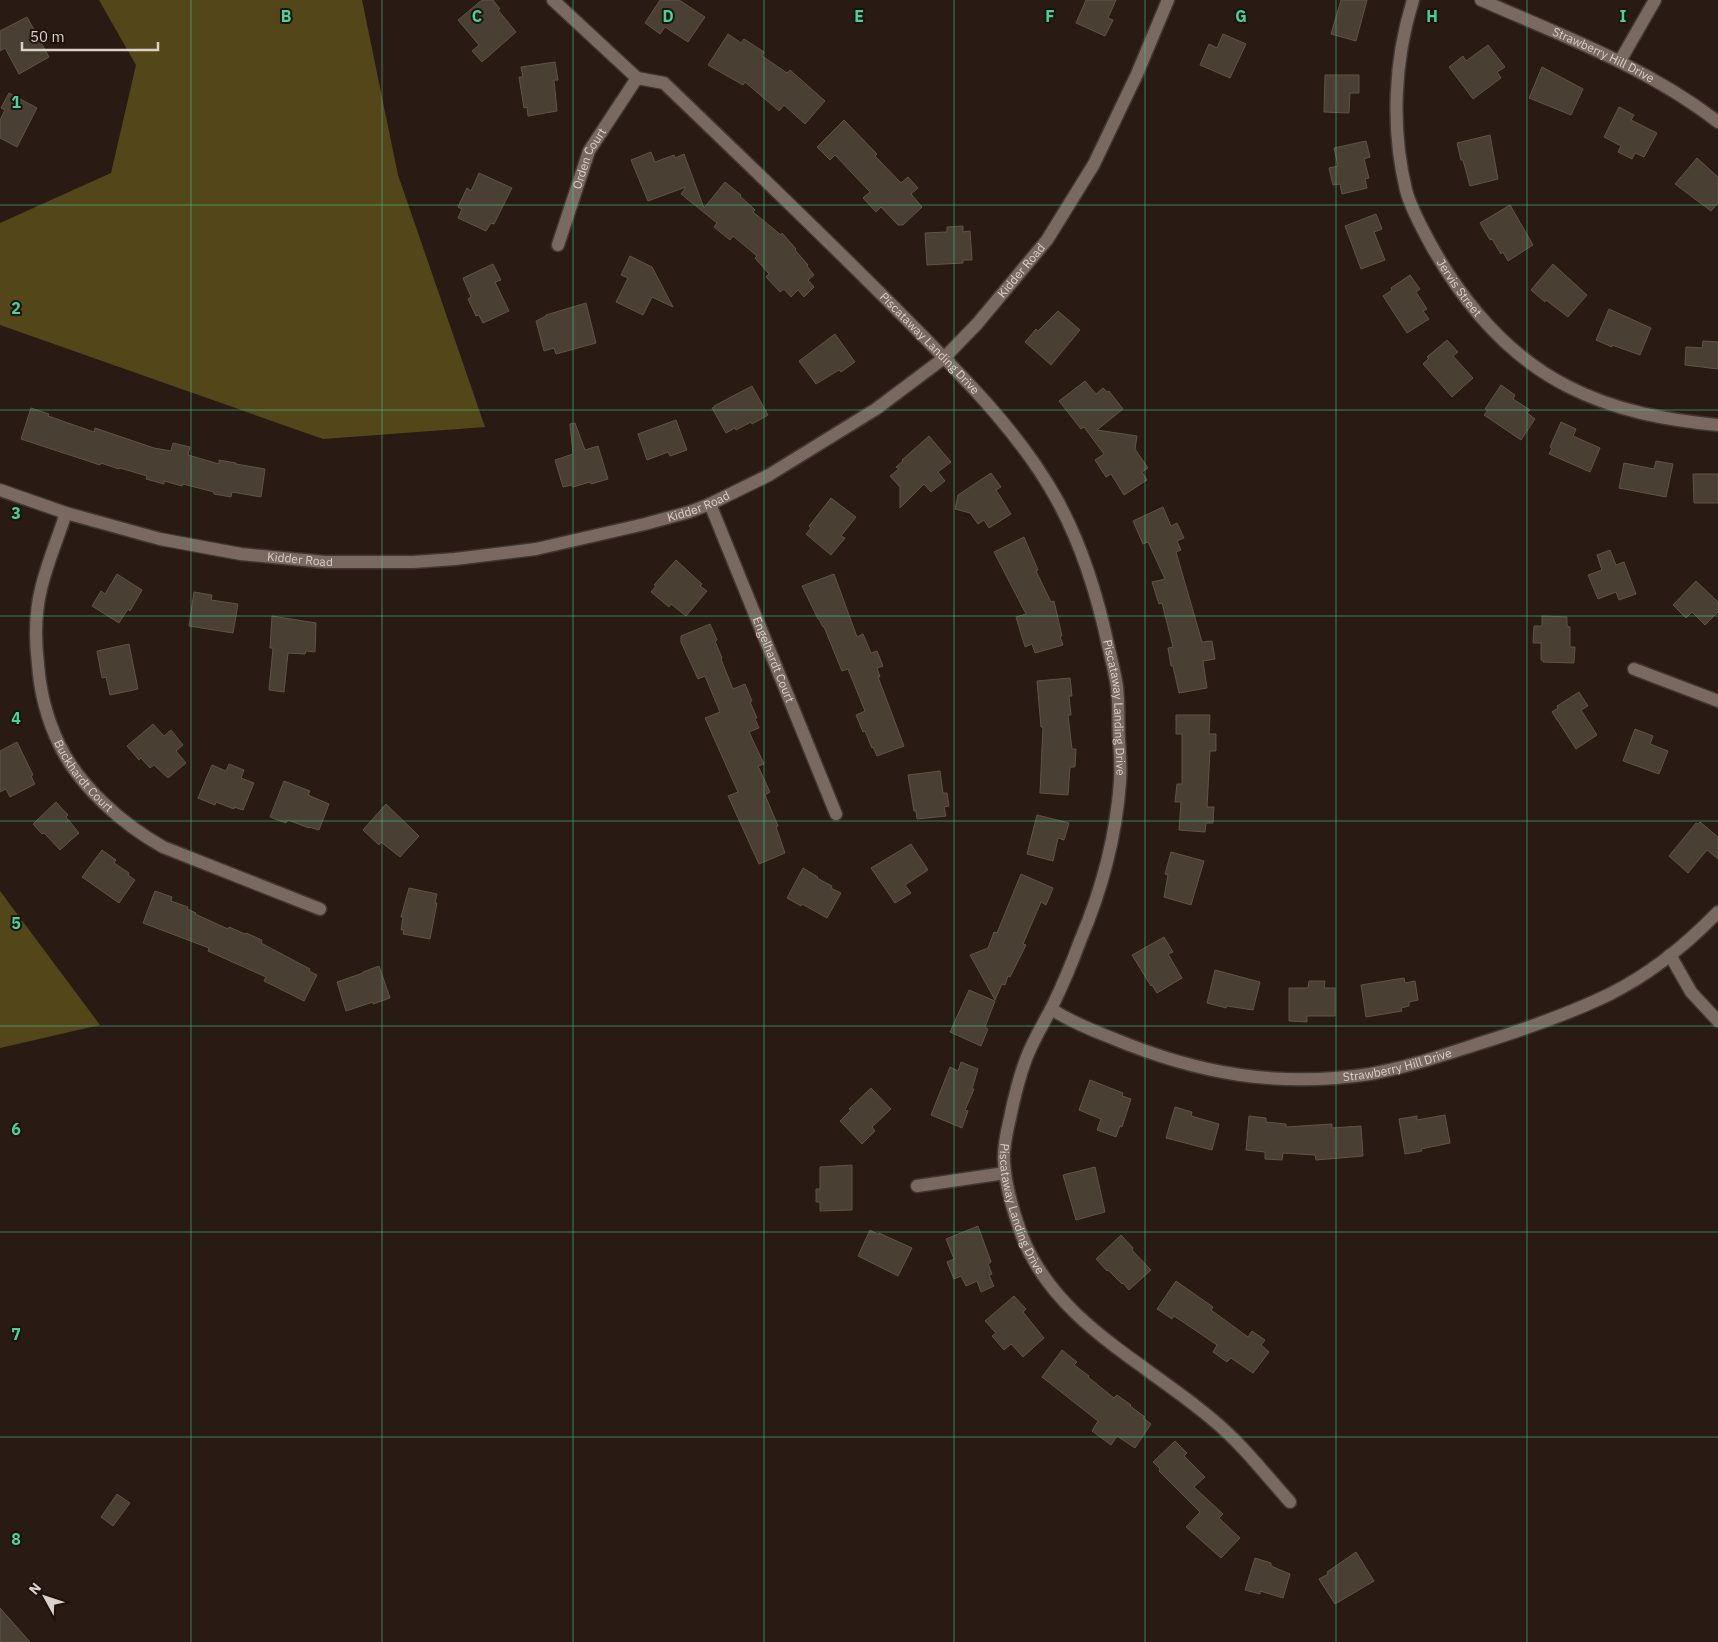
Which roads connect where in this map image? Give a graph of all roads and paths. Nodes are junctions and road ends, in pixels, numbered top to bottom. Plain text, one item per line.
1 (553, 0) edge
2 (1168, 0) edge
3 (1413, 0) edge
4 (1481, 0) edge
5 (1655, 0) edge
6 (1620, 61) junction
7 (637, 78) junction
8 (1718, 122) edge
9 (558, 246) dead end
10 (944, 358) junction
11 (1718, 425) edge
12 (0, 490) edge
13 (710, 504) junction
14 (66, 514) junction
15 (1634, 669) dead end
16 (1718, 701) edge
17 (836, 814) dead end
18 (320, 909) dead end
19 (1718, 912) edge
20 (1670, 956) junction
21 (1051, 1009) junction
22 (1718, 1021) edge
23 (1006, 1173) junction
24 (917, 1186) dead end
25 (1290, 1502) dead end

1 - 7 street
2 - 10 street, Kidder Road
3 - 11 street, Jervis Street
4 - 6 street, Strawberry Hill Drive
5 - 6 street
6 - 8 street, Strawberry Hill Drive
7 - 9 street, Orden Court
7 - 10 street, Piscataway Landing Drive
10 - 13 street, Kidder Road
10 - 21 street, Piscataway Landing Drive
12 - 14 street, Kidder Road
13 - 14 street, Kidder Road
13 - 17 street, Engelhardt Court
14 - 18 street, Buckhardt Court
15 - 16 street
19 - 20 street, Strawberry Hill Drive
20 - 21 street, Strawberry Hill Drive
20 - 22 street
21 - 23 street, Piscataway Landing Drive
23 - 24 street
23 - 25 street, Piscataway Landing Drive

